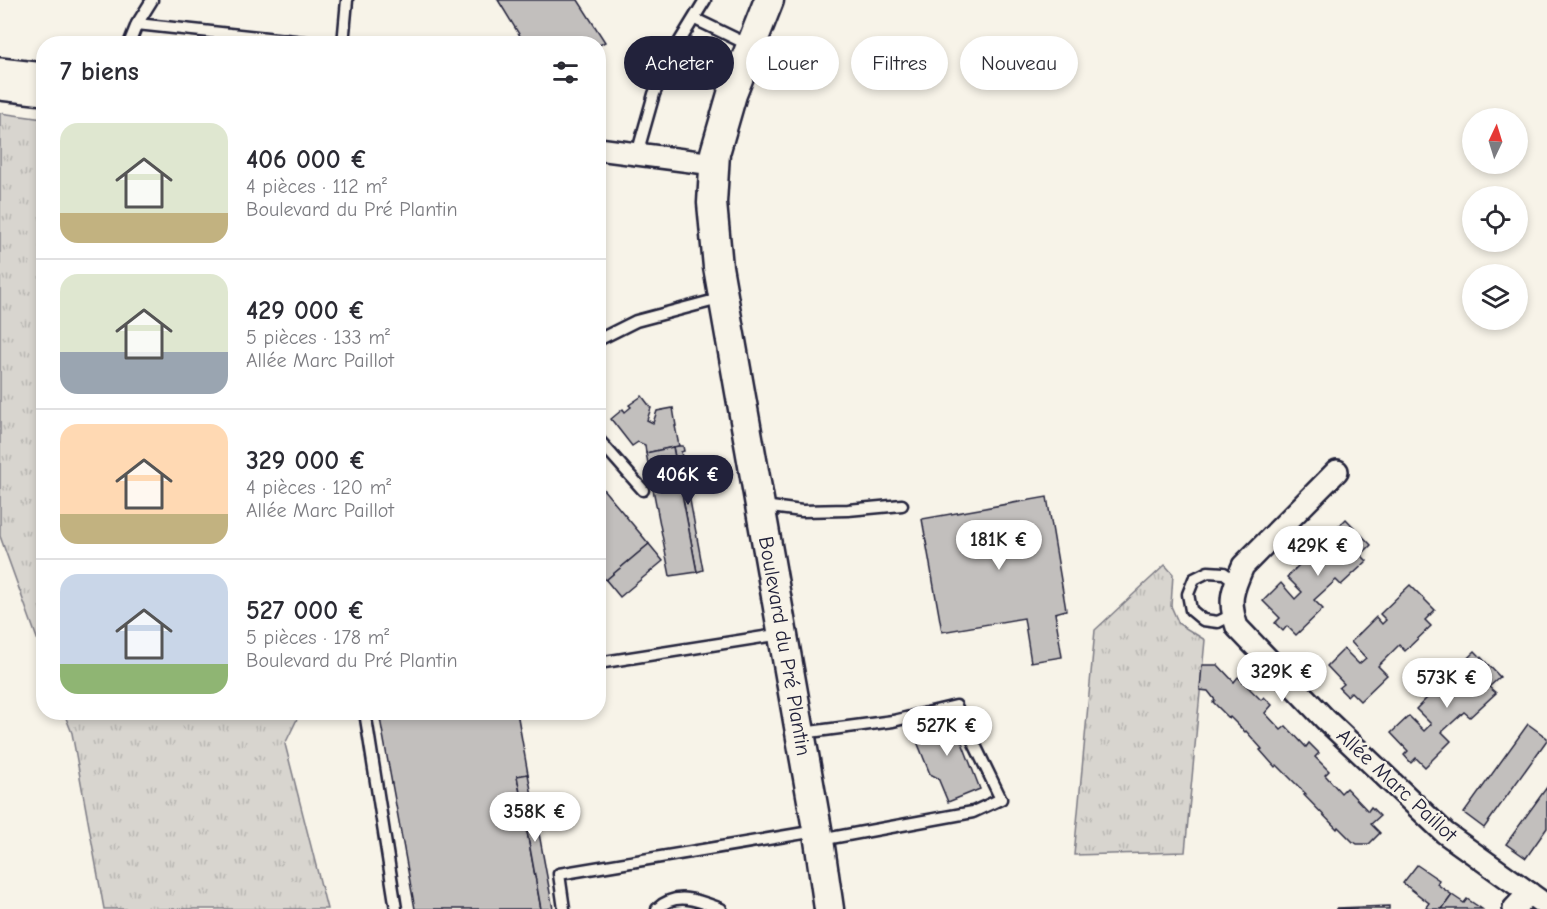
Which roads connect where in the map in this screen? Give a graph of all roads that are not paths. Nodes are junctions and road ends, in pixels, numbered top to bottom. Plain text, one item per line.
1 (152, 0) edge
2 (347, 0) edge
3 (705, 0) edge
4 (769, 0) edge
5 (694, 19) junction
6 (137, 24) junction
7 (132, 36) edge
8 (248, 36) edge
9 (344, 36) edge
10 (755, 36) edge
11 (746, 44) edge
12 (746, 59) edge
13 (0, 69) edge
14 (36, 73) edge
15 (0, 89) edge
16 (36, 93) edge
17 (606, 150) edge
18 (637, 154) junction
19 (714, 164) junction
20 (723, 298) junction
21 (606, 336) edge
22 (606, 448) edge
23 (1337, 471) dead end
24 (643, 490) dead end
25 (902, 505) dead end
26 (760, 506) junction
27 (1236, 582) junction
28 (1233, 615) junction
29 (782, 634) junction
30 (606, 662) edge
31 (366, 720) edge
32 (800, 733) junction
33 (818, 835) junction
34 (1529, 893) junction
35 (1547, 906) edge
36 (396, 909) edge
37 (564, 909) edge
38 (657, 909) edge
39 (721, 909) edge
40 (829, 909) edge
41 (1514, 909) edge

1 - 6 lane
2 - 9 lane
3 - 5 lane
4 - 10 street, Boulevard du Pré Plantin
5 - 11 lane
5 - 18 lane
6 - 7 lane
6 - 8 lane
12 - 19 street, Boulevard du Pré Plantin
13 - 14 street
15 - 16 street
17 - 18 street
18 - 19 street
19 - 20 street, Boulevard du Pré Plantin
20 - 21 lane
20 - 26 street, Boulevard du Pré Plantin
22 - 24 lane
23 - 27 street
25 - 26 lane
26 - 29 street, Boulevard du Pré Plantin
27 - 28 street
27 - 28 lane
28 - 34 street, Allée Marc Paillot
29 - 30 lane
29 - 32 street, Boulevard du Pré Plantin
31 - 36 lane
32 - 33 street, Boulevard du Pré Plantin
32 - 33 lane
33 - 37 lane
33 - 40 street, Boulevard du Pré Plantin
34 - 35 street, Allée Marc Paillot
34 - 41 street
38 - 39 lane

